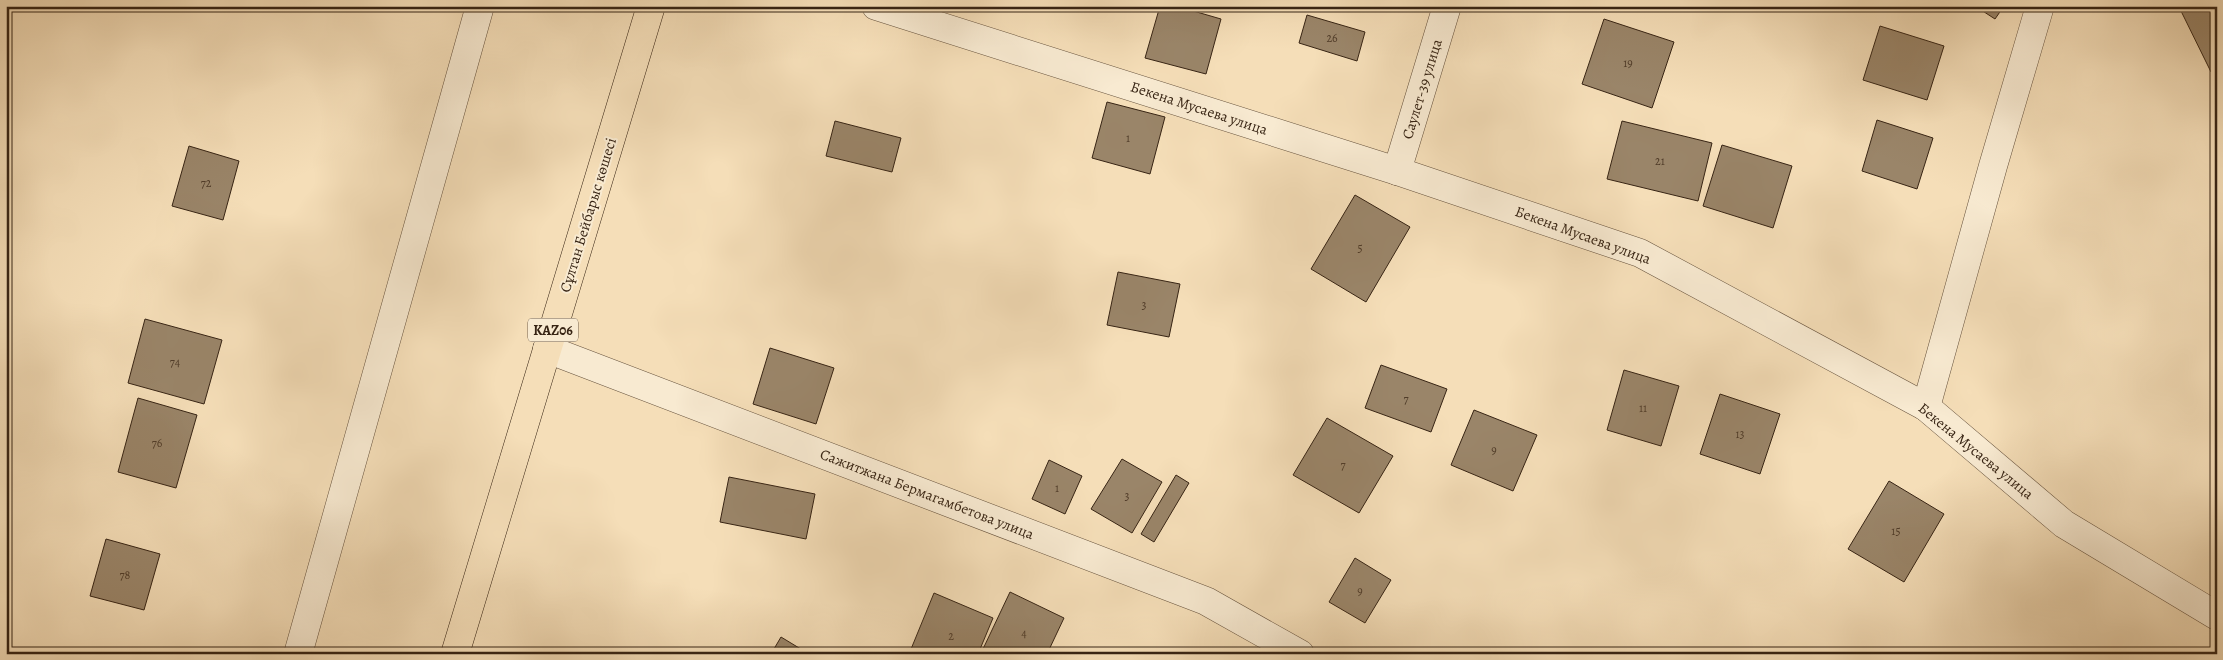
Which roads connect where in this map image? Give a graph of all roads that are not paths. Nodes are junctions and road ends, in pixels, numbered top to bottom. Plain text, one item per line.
1 (480, 6) edge
2 (651, 6) edge
3 (876, 6) edge
4 (1448, 6) edge
5 (2040, 6) edge
6 (1397, 171) junction
7 (547, 349) junction
8 (1926, 407) junction
9 (2217, 616) edge
10 (298, 654) edge
11 (455, 654) edge
12 (1300, 654) edge

1 - 10 street
2 - 7 main road, Сұлтан Бейбарыс көшесі / KAZ06
3 - 6 street, Бекена Мусаева улица
4 - 6 street, Саулет-39 улица
5 - 8 street
6 - 8 street, Бекена Мусаева улица
7 - 11 main road, Сұлтан Бейбарыс көшесі / KAZ06
7 - 12 street, Сажитжана Бермагамбетова улица
8 - 9 street, Бекена Мусаева улица

